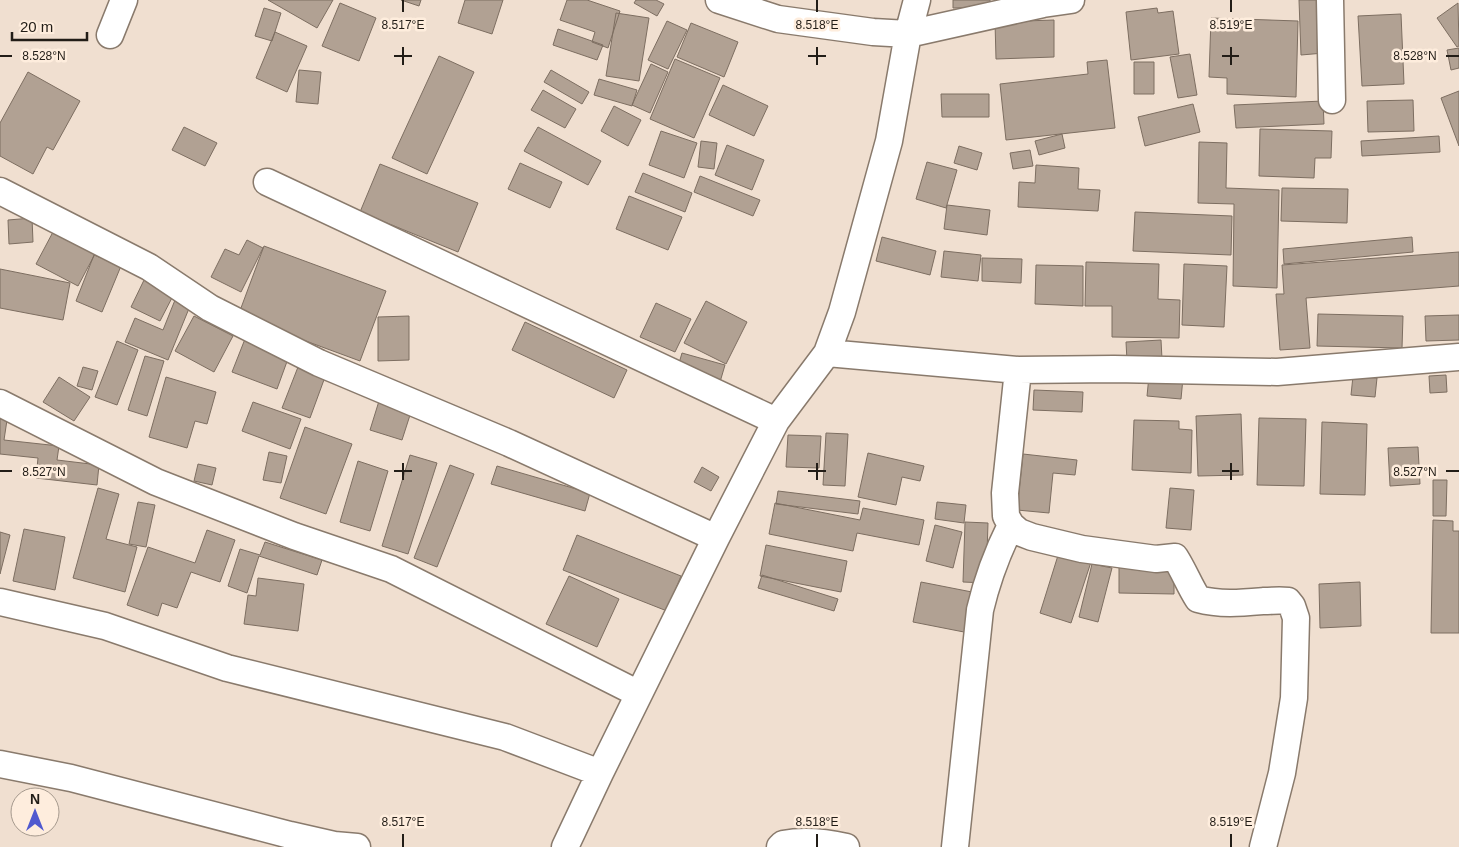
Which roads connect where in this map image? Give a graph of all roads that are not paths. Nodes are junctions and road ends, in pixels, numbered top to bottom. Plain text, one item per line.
1 (124, 0) edge
2 (719, 0) edge
3 (917, 0) edge
4 (1071, 0) edge
5 (1330, 0) edge
6 (908, 34) junction
7 (110, 35) dead end
8 (1332, 100) dead end
9 (267, 182) dead end
10 (0, 191) edge
11 (827, 353) junction
12 (1459, 357) edge
13 (1018, 370) junction
14 (0, 404) edge
15 (776, 421) junction
16 (1010, 525) junction
17 (716, 538) junction
18 (0, 602) edge
19 (640, 694) junction
20 (0, 764) edge
21 (600, 773) junction
22 (357, 847) edge
23 (566, 847) edge
24 (780, 847) edge
25 (846, 847) edge
26 (955, 847) edge
27 (1263, 847) edge

1 - 7 street
2 - 6 street
3 - 6 street
4 - 6 street
5 - 8 street
6 - 11 street
9 - 15 street
10 - 17 street
11 - 13 street
11 - 15 street
12 - 13 street
13 - 16 street
14 - 19 street
15 - 17 street
16 - 26 street
16 - 27 street
17 - 19 street
18 - 21 street
19 - 21 street
20 - 22 street
21 - 23 street
24 - 25 street

